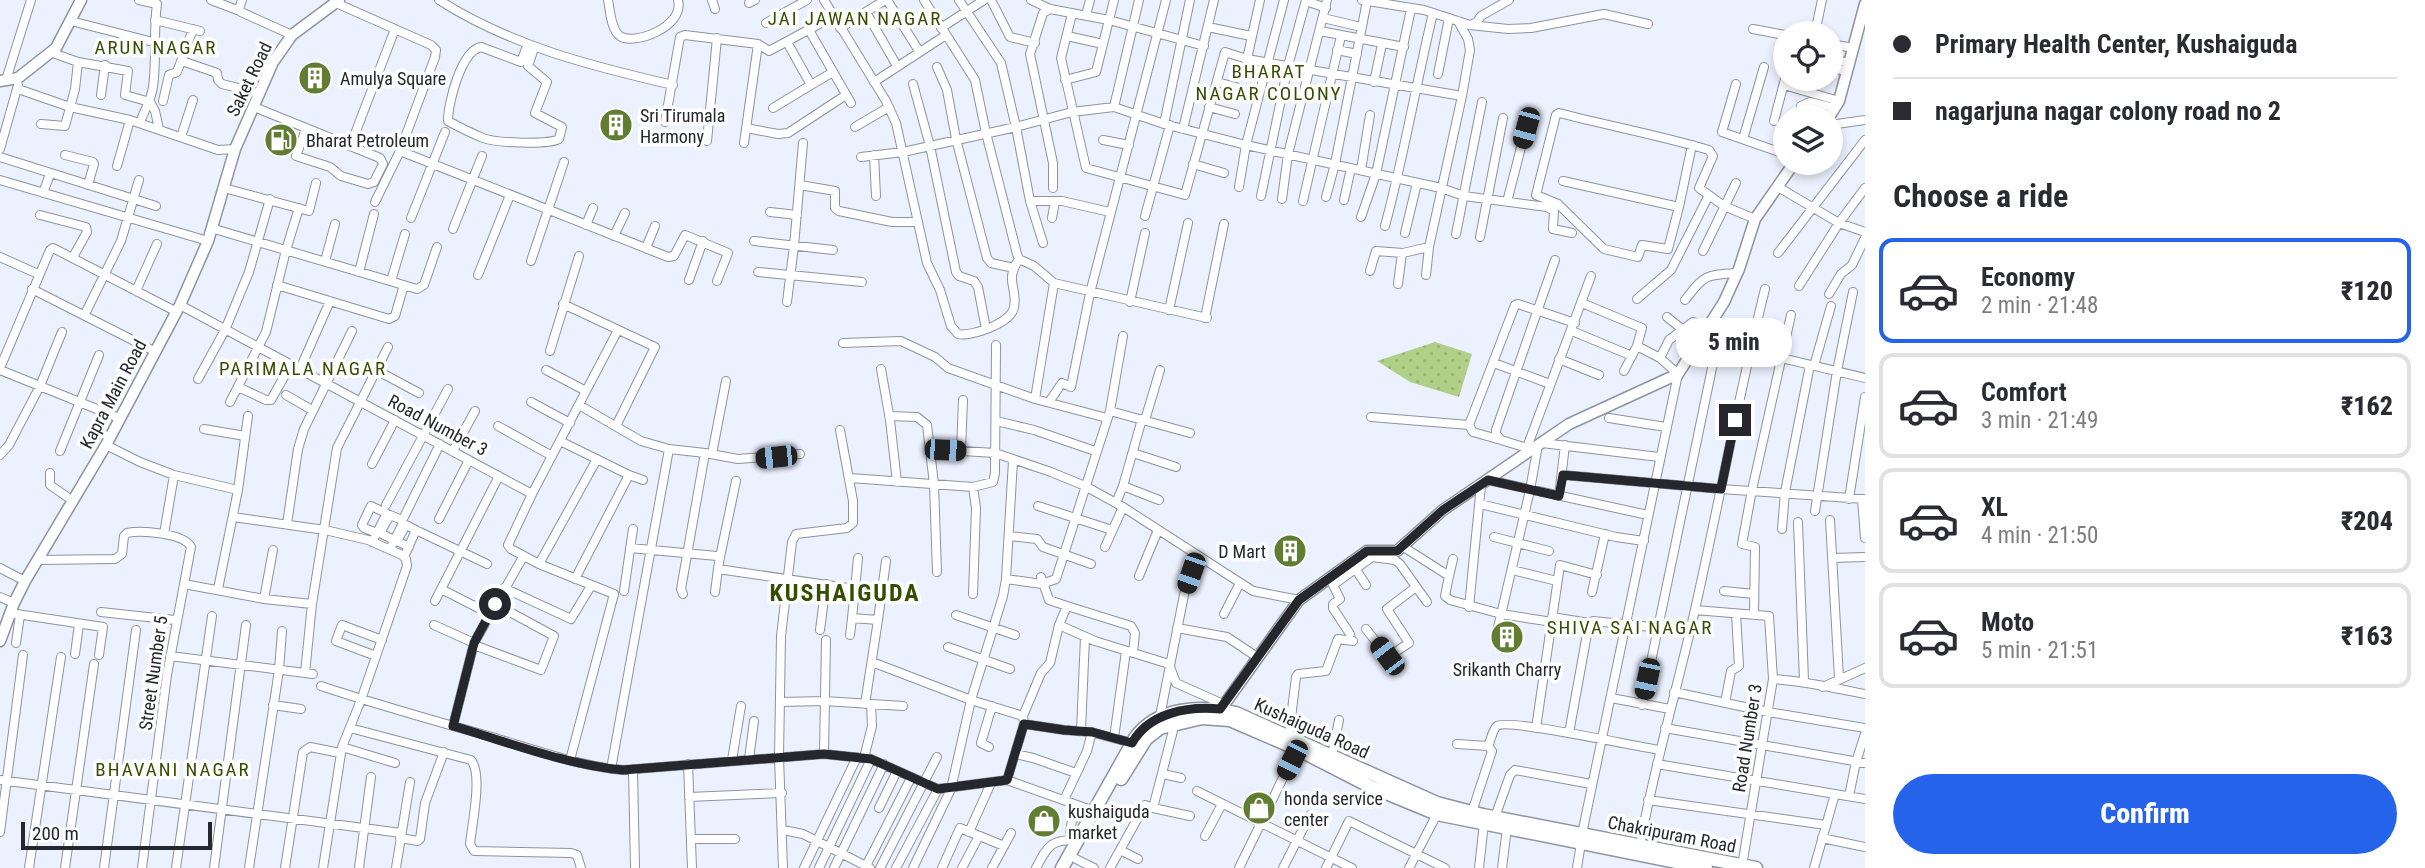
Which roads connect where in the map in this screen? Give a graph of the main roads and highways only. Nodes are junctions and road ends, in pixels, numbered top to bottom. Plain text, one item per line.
1 (1219, 710) junction
2 (1489, 820) junction
3 (1581, 839) junction
4 (1074, 864) edge
5 (1660, 864) edge
6 (1709, 865) edge
7 (1749, 867) edge
8 (1062, 868) edge

1 - 2 main road, Kushaiguda Road
1 - 2 main road, Kushaiguda Road
1 - 4 main road, Kushaiguda Road
1 - 8 main road, Kushaiguda Road
2 - 3 main road, Kushaiguda Road
2 - 3 main road, Kushaiguda Road
3 - 5 main road, Chakripuram Road
3 - 6 main road, Chakripuram Road
5 - 6 main road, Chakripuram Road
6 - 7 main road, Chakripuram Road

